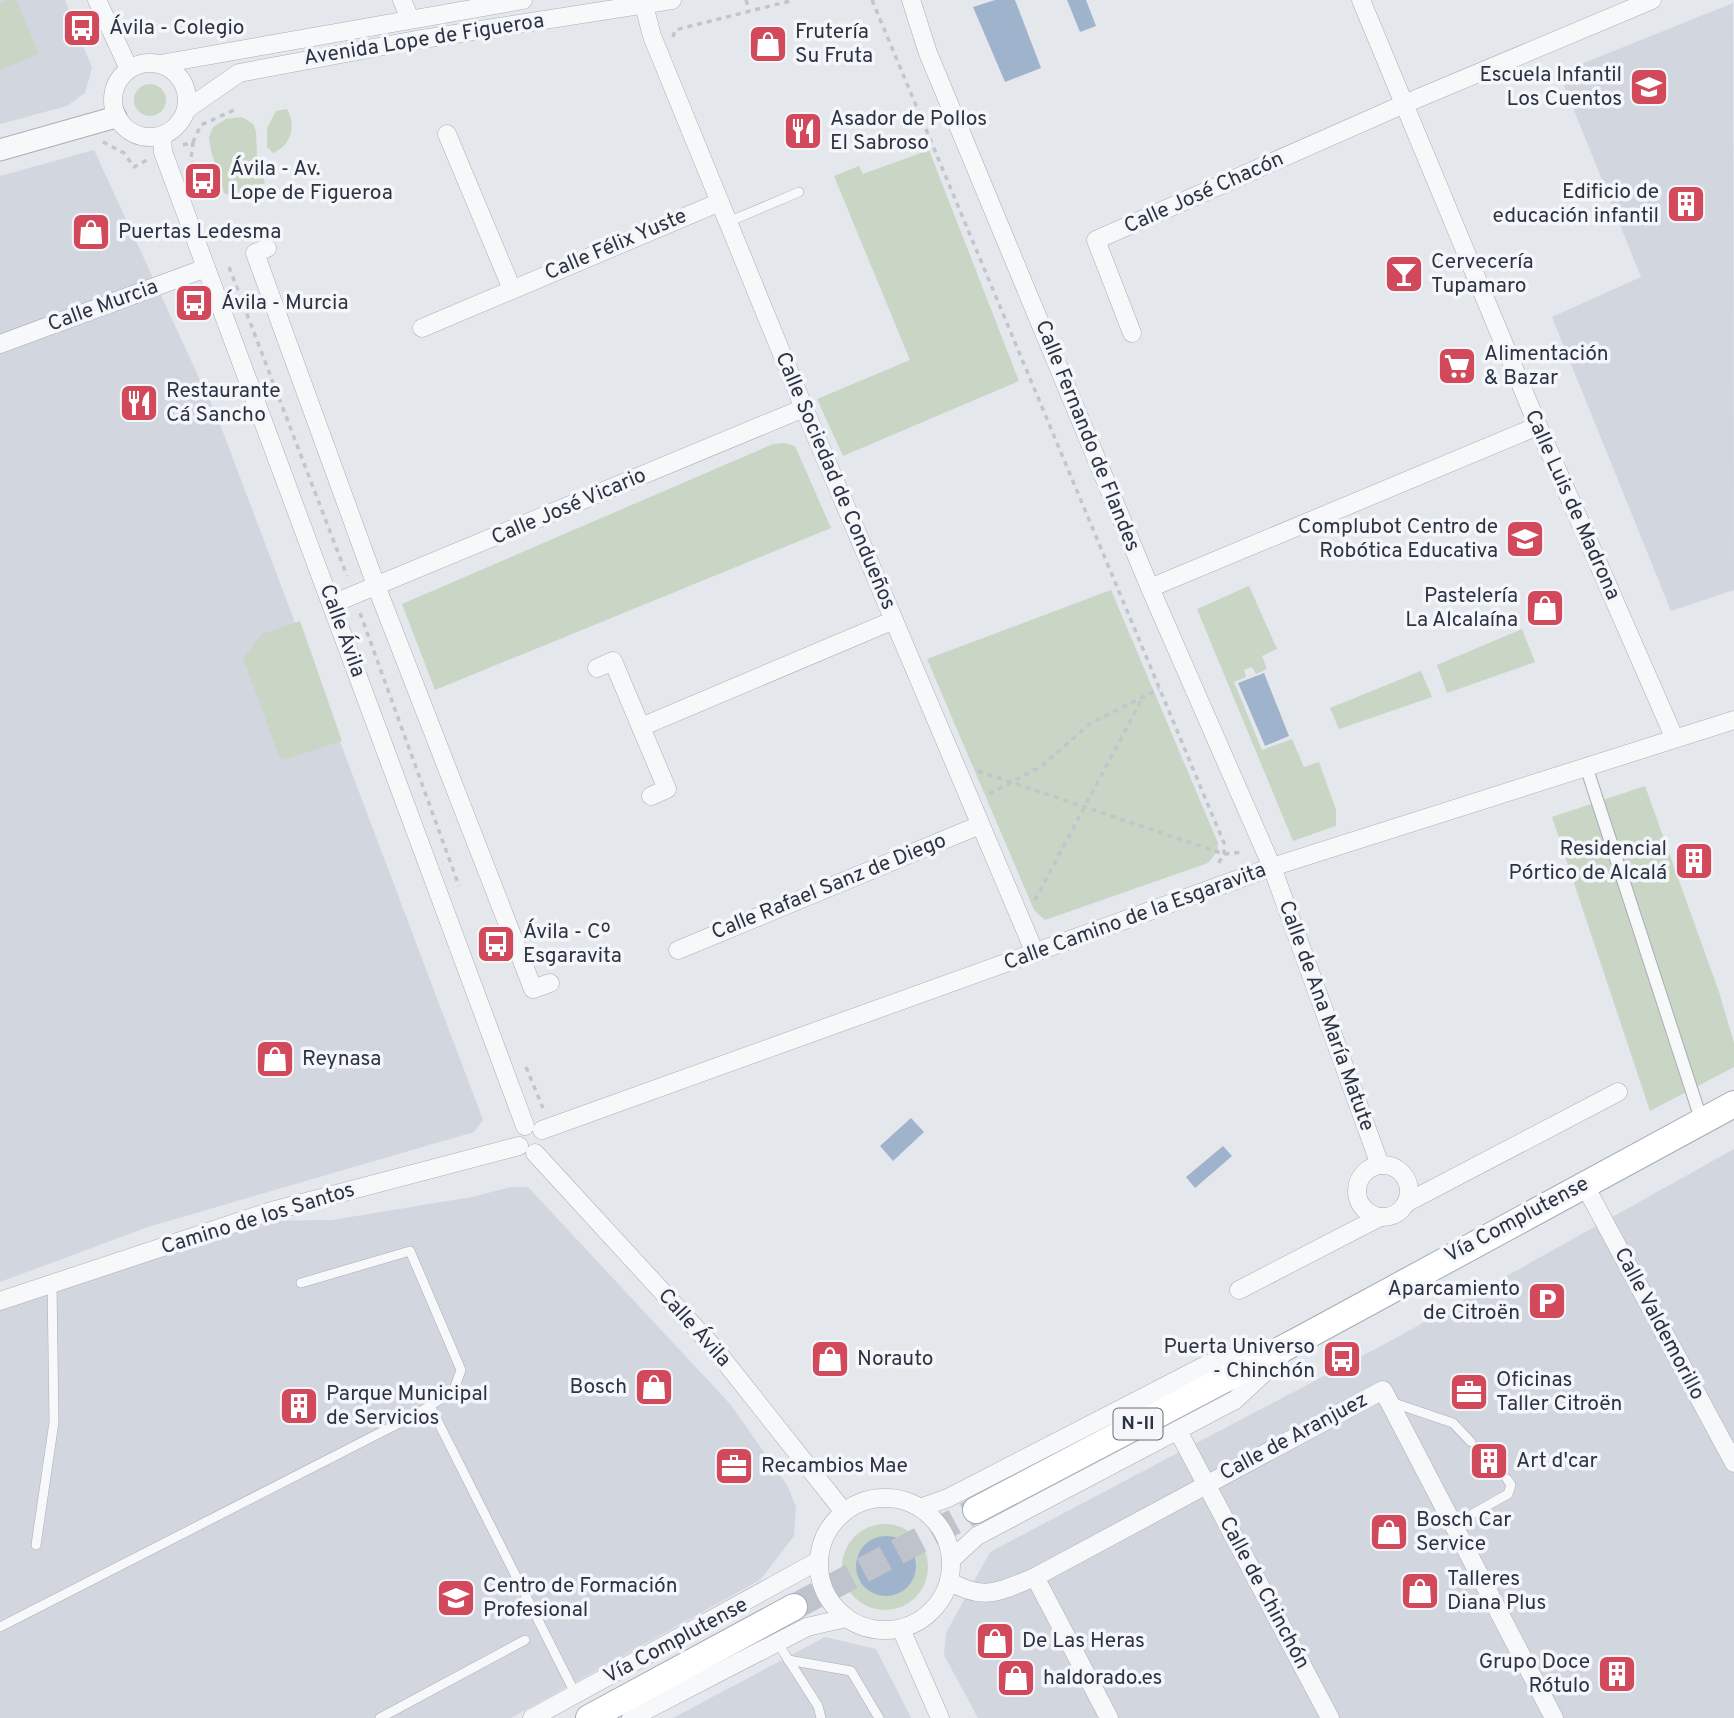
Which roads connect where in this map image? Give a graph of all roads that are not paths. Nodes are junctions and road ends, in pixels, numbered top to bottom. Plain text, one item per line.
1 (97, 0) edge
2 (402, 0) edge
3 (523, 0) edge
4 (672, 0) edge
5 (911, 0) edge
6 (1361, 0) edge
7 (1652, 0) edge
8 (644, 5) junction
9 (410, 19) junction
10 (160, 64) junction
11 (129, 69) junction
12 (1402, 105) junction
13 (187, 109) junction
14 (116, 117) junction
15 (447, 134) dead end
16 (162, 136) junction
17 (0, 150) edge
18 (799, 192) dead end
19 (720, 202) junction
20 (728, 222) junction
21 (267, 248) dead end
22 (206, 268) junction
23 (512, 289) junction
24 (422, 328) dead end
25 (1132, 333) dead end
26 (0, 344) edge
27 (804, 408) junction
28 (1538, 426) junction
29 (377, 588) junction
30 (1150, 588) junction
31 (332, 604) junction
32 (894, 620) junction
33 (597, 668) dead end
34 (1734, 720) edge
35 (641, 727) junction
36 (1674, 737) junction
37 (1586, 766) junction
38 (651, 796) dead end
39 (980, 825) junction
40 (1272, 867) junction
41 (678, 950) dead end
42 (1035, 953) junction
43 (550, 983) dead end
44 (1618, 1092) dead end
45 (1734, 1104) edge
46 (1702, 1122) junction
47 (539, 1128) junction
48 (527, 1150) junction
49 (1380, 1165) junction
50 (1584, 1184) junction
51 (1406, 1203) junction
52 (1380, 1217) junction
53 (52, 1283) junction
54 (301, 1283) dead end
55 (1239, 1290) dead end
56 (0, 1301) edge
57 (1301, 1339) junction
58 (1389, 1401) junction
59 (430, 1406) junction
60 (1178, 1431) junction
61 (1471, 1442) dead end
62 (1734, 1463) edge
63 (1507, 1479) dead end
64 (1206, 1483) junction
65 (920, 1508) junction
66 (975, 1510) tunnel mouth
67 (844, 1511) junction
68 (1453, 1525) junction
69 (36, 1545) dead end
70 (951, 1560) junction
71 (818, 1561) junction
72 (1035, 1577) junction
73 (950, 1581) junction
74 (793, 1607) tunnel mouth
75 (846, 1618) junction
76 (0, 1627) edge
77 (901, 1629) junction
78 (525, 1640) dead end
79 (777, 1642) junction
80 (789, 1660) junction
81 (577, 1706) edge
82 (623, 1710) edge
83 (938, 1717) edge
84 (380, 1718) edge
85 (532, 1718) edge
86 (589, 1718) edge
87 (821, 1718) edge
88 (878, 1718) edge
89 (1109, 1718) edge
90 (1330, 1718) edge
91 (1554, 1718) edge

1 - 11 street
2 - 9 street
3 - 9 street, Avenida Lope de Figueroa
4 - 8 street, Avenida Lope de Figueroa
5 - 30 street, Calle Fernando de Flandes
6 - 12 street, Calle Luis de Madrona
7 - 12 street
8 - 13 street, Avenida Lope de Figueroa
8 - 19 street, Calle Sociedad de Condueños
9 - 10 street, Avenida Lope de Figueroa
10 - 11 street
10 - 13 street
11 - 14 street
12 - 25 street, Calle José Chacón
12 - 28 street, Calle Luis de Madrona
13 - 16 street
14 - 16 street
14 - 17 street
15 - 23 street
16 - 22 street, Calle Ávila
18 - 20 lane
19 - 20 street, Calle Sociedad de Condueños
19 - 23 street, Calle Félix Yuste
20 - 27 street, Calle Sociedad de Condueños
21 - 29 street
22 - 26 street, Calle Murcia
22 - 31 street, Calle Ávila
23 - 24 street, Calle Félix Yuste
27 - 29 street, Calle José Vicario
27 - 32 street, Calle Sociedad de Condueños
28 - 30 street
28 - 36 street, Calle Luis de Madrona
29 - 31 street, Calle José Vicario
29 - 43 street
30 - 40 street, Calle Fernando de Flandes
31 - 47 street, Calle Ávila
32 - 35 street
32 - 39 street, Calle Sociedad de Condueños
33 - 35 street
34 - 36 street, Calle Camino de la Esgaravita
35 - 38 street
36 - 37 street, Calle Camino de la Esgaravita
37 - 40 street, Calle Camino de la Esgaravita
37 - 46 street
39 - 41 street, Calle Rafael Sanz de Diego
39 - 42 street, Calle Sociedad de Condueños
40 - 42 street, Calle Camino de la Esgaravita
40 - 49 street, Calle de Ana María Matute
42 - 47 street, Calle Camino de la Esgaravita
44 - 51 street
45 - 46 main road, Vía Complutense / N-II
46 - 50 main road, Vía Complutense / N-II
47 - 48 street
47 - 48 street
48 - 53 street, Camino de los Santos
48 - 67 street, Calle Ávila
49 - 51 street
49 - 52 street
50 - 57 main road, Vía Complutense / N-II
50 - 62 street, Calle Valdemorillo
51 - 52 street
52 - 55 street
53 - 56 street, Camino de los Santos
53 - 69 lane
54 - 59 lane
57 - 60 street, Vía Complutense
57 - 65 street, Vía Complutense
57 - 66 main road, Vía Complutense / N-II
58 - 61 lane
58 - 64 street, Calle de Aranjuez
58 - 68 street, Calle de Aranjuez
59 - 76 lane
59 - 81 lane
60 - 64 street, Calle de Chinchón
60 - 70 street, Vía Complutense
63 - 68 lane
64 - 72 street, Calle de Aranjuez
64 - 90 street, Calle de Chinchón
65 - 67 street
65 - 70 street
67 - 71 street
68 - 91 street, Calle de Aranjuez
70 - 73 street
71 - 75 street
71 - 81 street, Vía Complutense
72 - 73 street, Calle de Aranjuez
72 - 89 street
73 - 77 street
74 - 82 main road, Vía Complutense
75 - 77 street
75 - 79 street, Vía Complutense
77 - 83 street
78 - 84 lane
79 - 80 lane
79 - 82 street, Vía Complutense
80 - 87 lane
80 - 88 lane
81 - 82 main road, Vía Complutense
81 - 85 street, Vía Complutense
82 - 86 main road, Vía Complutense

